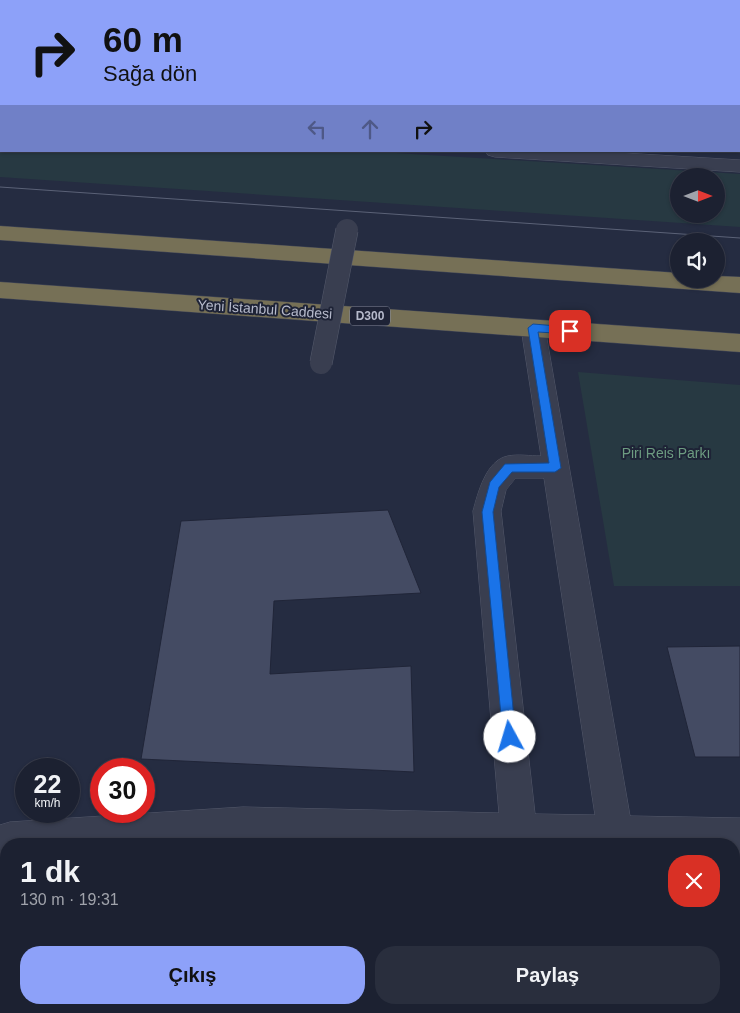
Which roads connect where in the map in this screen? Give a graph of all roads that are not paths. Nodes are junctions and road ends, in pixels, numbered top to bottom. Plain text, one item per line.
1 (687, 0) edge
2 (719, 0) edge
3 (522, 152) edge
4 (548, 153) edge
5 (740, 166) edge
6 (347, 230) dead end
7 (0, 233) edge
8 (740, 285) edge
9 (0, 290) edge
10 (533, 328) junction
11 (740, 343) edge
12 (321, 363) dead end
13 (555, 468) junction
14 (740, 836) edge
15 (519, 837) edge
16 (41, 838) edge
17 (568, 838) edge
18 (616, 838) edge
19 (657, 838) edge

1 - 2 street
3 - 4 street
4 - 5 street
6 - 12 street, bridge
7 - 8 highway
9 - 10 highway, Yeni İstanbul Caddesi / D300
10 - 11 highway, Yeni İstanbul Caddesi / D300
10 - 13 street
13 - 15 street
13 - 18 street
14 - 19 street
15 - 16 street
15 - 17 street

